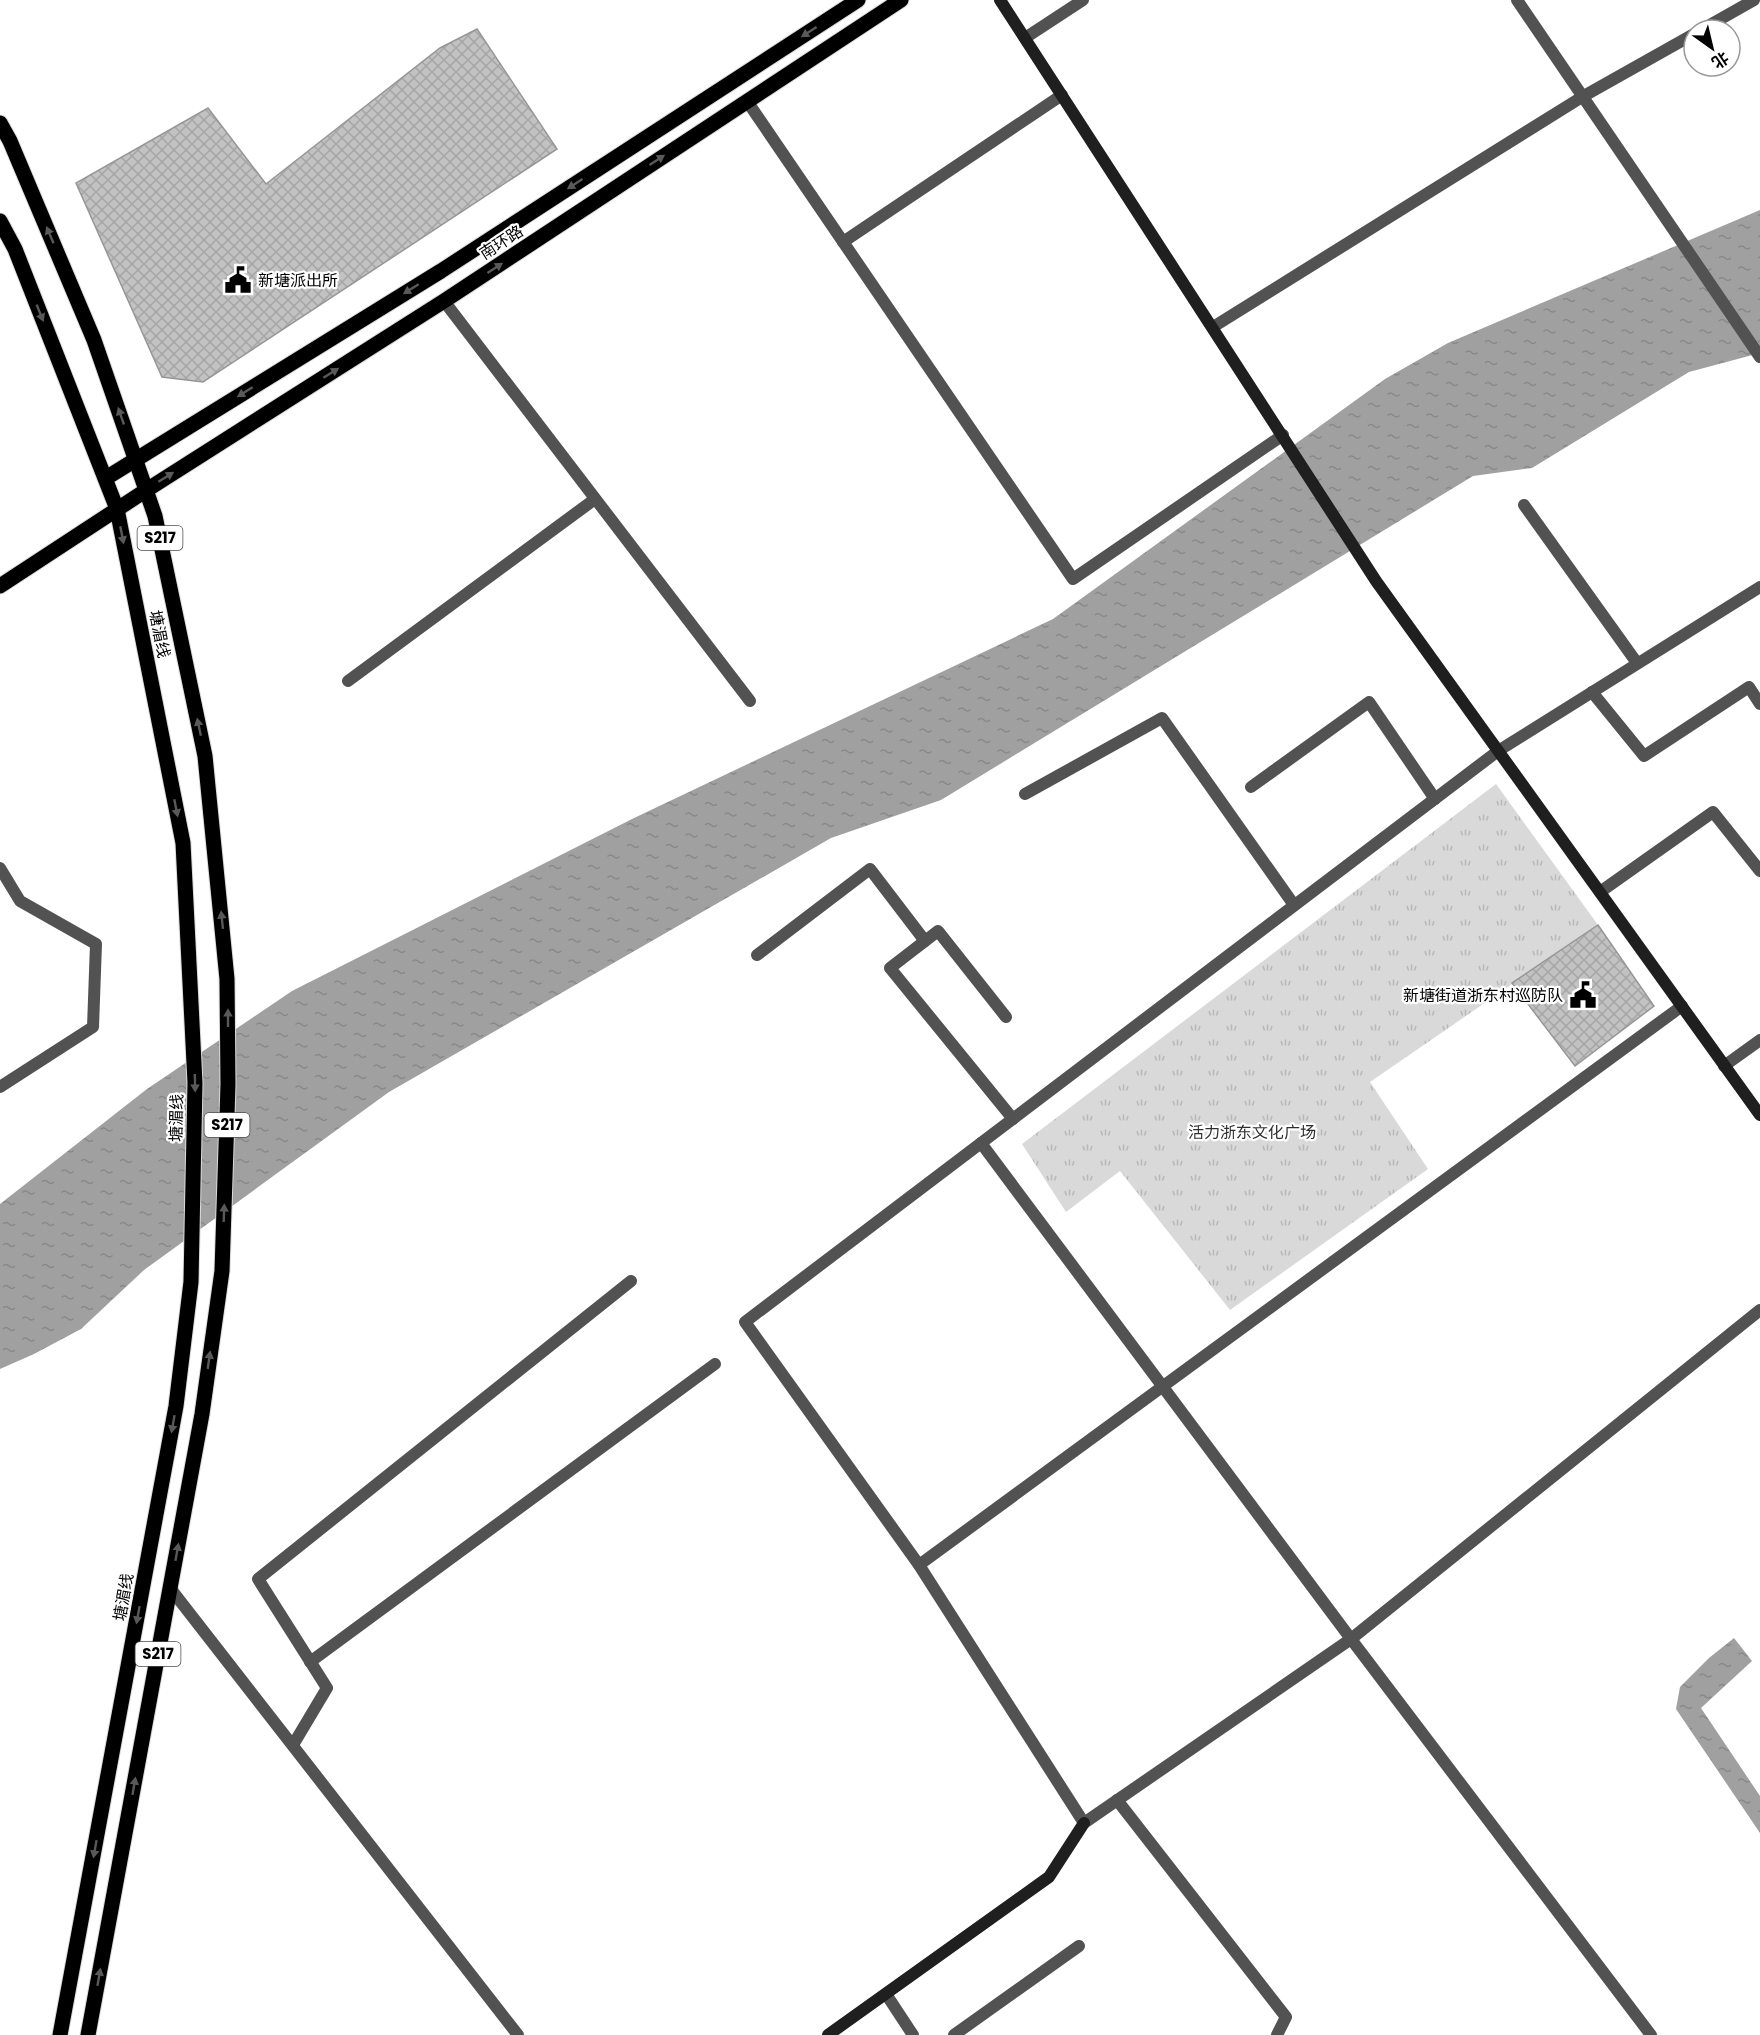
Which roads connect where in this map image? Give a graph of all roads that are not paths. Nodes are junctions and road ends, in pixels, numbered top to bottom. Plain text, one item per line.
1 (858, 0) edge
2 (901, 0) edge
3 (1000, 0) edge
4 (1083, 0) edge
5 (1516, 0) edge
6 (1755, 0) edge
7 (1760, 5) edge
8 (1723, 18) edge
9 (1025, 38) junction
10 (1682, 41) edge
11 (1062, 95) junction
12 (1582, 97) junction
13 (747, 101) junction
14 (0, 123) edge
15 (0, 221) edge
16 (843, 242) junction
17 (444, 301) junction
18 (1213, 327) junction
19 (1760, 357) edge
20 (1283, 435) junction
21 (135, 459) junction
22 (106, 478) junction
23 (145, 490) junction
24 (596, 499) junction
25 (1524, 505) dead end
26 (117, 509) junction
27 (0, 586) edge
28 (1760, 587) edge
29 (1637, 663) junction
30 (348, 681) dead end
31 (1592, 692) junction
32 (750, 701) dead end
33 (1760, 704) edge
34 (1498, 751) junction
35 (1251, 788) dead end
36 (1025, 794) dead end
37 (1436, 798) junction
38 (0, 868) edge
39 (1760, 872) edge
40 (1600, 892) junction
41 (1294, 905) junction
42 (925, 941) junction
43 (757, 955) dead end
44 (1682, 1006) junction
45 (1006, 1017) dead end
46 (1760, 1040) edge
47 (1724, 1066) junction
48 (0, 1087) edge
49 (1760, 1115) edge
50 (1013, 1119) junction
51 (981, 1143) junction
52 (631, 1281) dead end
53 (1760, 1310) edge
54 (715, 1364) dead end
55 (1163, 1386) junction
56 (919, 1565) junction
57 (170, 1588) junction
58 (1351, 1639) junction
59 (310, 1662) junction
60 (292, 1745) junction
61 (1117, 1800) junction
62 (1084, 1823) junction
63 (1079, 1946) dead end
64 (886, 1994) junction
65 (60, 2035) edge
66 (88, 2035) edge
67 (518, 2035) edge
68 (828, 2035) edge
69 (913, 2035) edge
70 (954, 2035) edge
71 (1277, 2035) edge
72 (1651, 2035) edge

1 -> 21 main road, 南环路
2 - 13 main road, 南环路
3 - 9 main road
4 - 9 street
5 - 12 street
6 - 7 street
6 - 8 street
9 - 11 main road
10 - 12 street
11 - 16 street
11 - 18 main road
12 - 18 street
12 - 19 street
13 - 16 street
17 -> 13 main road, 南环路
21 -> 14 main road, S217
15 -> 22 main road, 塘湄线 / S217
16 - 20 street
23 -> 17 main road, 南环路
17 - 24 street
18 - 20 main road
20 - 34 main road
21 - 22 main road, 南环路
21 - 23 main road, S217
22 - 26 main road, 塘湄线 / S217
23 - 26 main road, 南环路
57 -> 23 main road, S217
24 - 30 street
24 - 32 street
25 - 29 street
26 - 27 main road, 南环路
26 -> 65 main road, 塘湄线 / S217
28 - 29 street
29 - 31 street
31 - 33 street
31 - 34 street
34 - 37 street
34 - 40 main road
35 - 37 street
36 - 41 street
37 - 41 street
38 - 48 street
39 - 40 street
40 - 44 main road
41 - 50 street
42 - 43 street
42 - 45 street
42 - 50 street
44 - 47 main road
44 - 55 street
46 - 47 street
47 - 49 main road
50 - 51 street
51 - 55 street
51 - 56 street
52 - 59 street
53 - 58 street
54 - 59 street
55 - 56 street
55 - 58 street
56 - 62 street
57 - 60 street
66 -> 57 main road, S217
58 - 61 street
58 - 72 street
59 - 60 street
60 - 67 street
61 - 62 street
61 - 71 street
62 - 64 main road
63 - 70 street
64 - 68 main road
64 - 69 street

